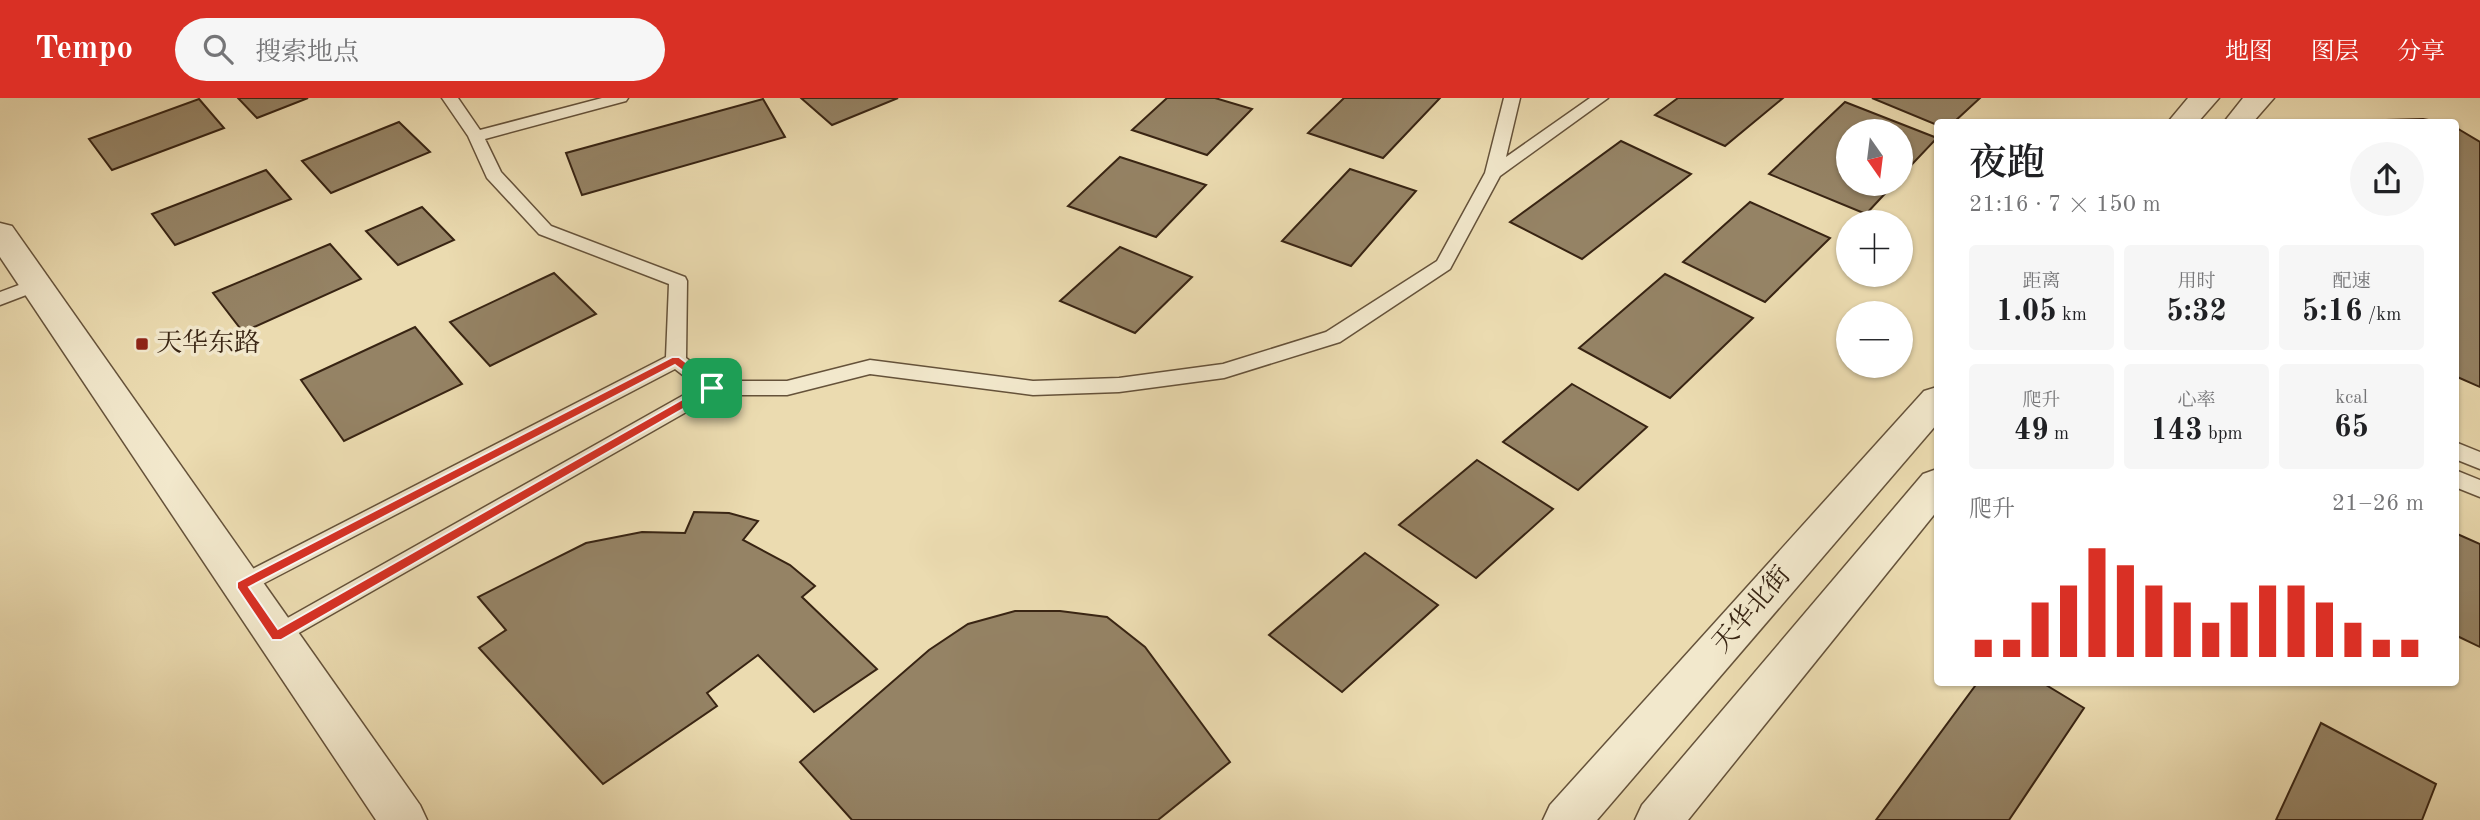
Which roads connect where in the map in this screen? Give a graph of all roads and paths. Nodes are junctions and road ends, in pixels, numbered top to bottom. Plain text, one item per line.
1 (450, 98) edge
2 (620, 98) edge
3 (1512, 98) edge
4 (1600, 98) edge
5 (2204, 98) edge
6 (2259, 98) edge
7 (2185, 119) edge
8 (2241, 119) edge
9 (476, 136) junction
10 (1493, 173) junction
11 (0, 233) edge
12 (18, 292) edge
13 (676, 360) junction
14 (712, 388) junction
15 (1934, 404) edge
16 (2459, 452) edge
17 (2480, 461) edge
18 (2459, 480) edge
19 (1934, 488) edge
20 (2480, 489) edge
21 (241, 585) junction
22 (276, 636) junction
23 (403, 820) edge
24 (1567, 820) edge
25 (1659, 820) edge

1 - 9 lane
2 - 9 lane
3 - 10 lane
4 - 10 lane
5 - 7 street
6 - 8 street
9 - 13 lane
10 - 14 lane
11 - 12 street
12 - 21 street
13 - 14 lane
13 - 21 lane
14 - 22 lane
15 - 24 street, 天华北街
16 - 17 lane
18 - 20 lane
19 - 25 street
21 - 22 street
22 - 23 street

